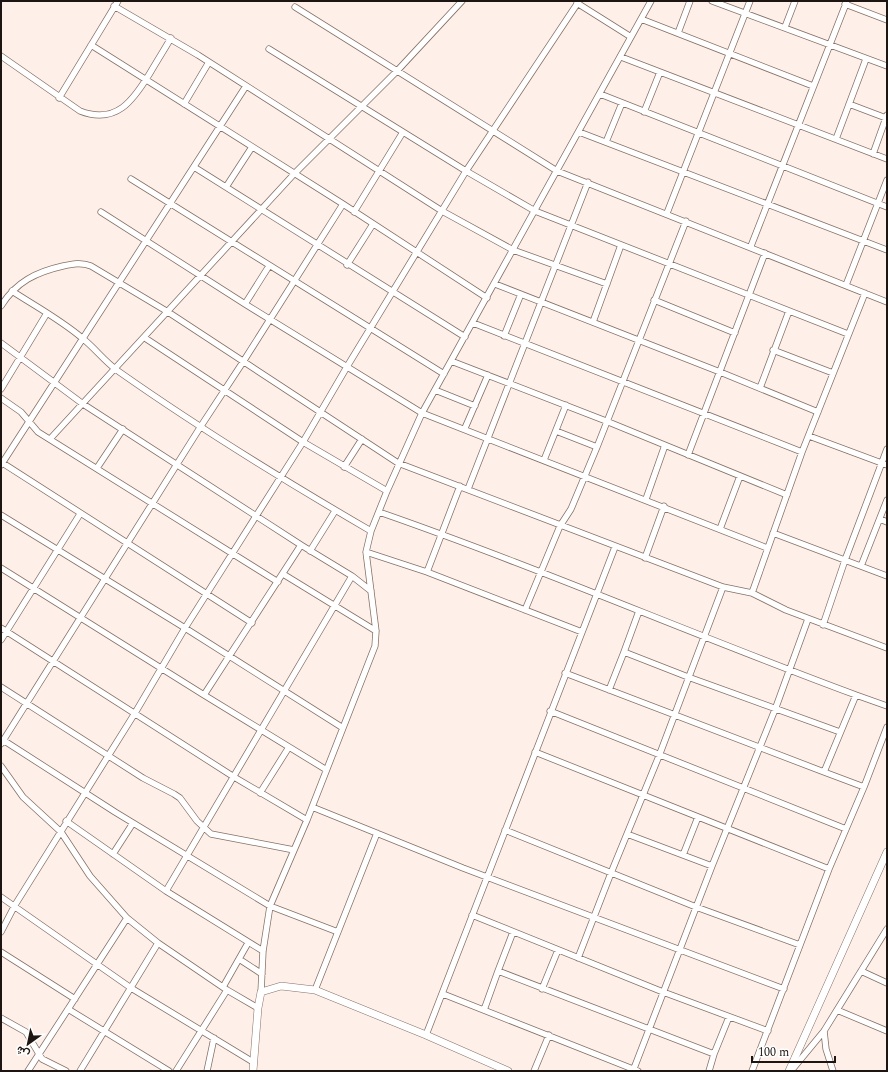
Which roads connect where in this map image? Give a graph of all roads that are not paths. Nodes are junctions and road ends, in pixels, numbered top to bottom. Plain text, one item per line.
1 (462, 1) edge
2 (651, 1) edge
3 (690, 1) edge
4 (712, 1) edge
5 (750, 1) edge
6 (795, 1) edge
7 (578, 2) edge
8 (846, 3) edge
9 (116, 4) edge
10 (295, 8) dead end
11 (745, 13) junction
12 (886, 18) edge
13 (641, 19) junction
14 (785, 27) junction
15 (678, 33) junction
16 (632, 37) junction
17 (171, 38) junction
18 (91, 45) junction
19 (829, 45) junction
20 (269, 49) dead end
21 (729, 54) junction
22 (1, 56) edge
23 (621, 57) junction
24 (866, 59) junction
25 (209, 62) junction
26 (887, 66) edge
27 (397, 71) junction
28 (660, 72) junction
29 (145, 81) junction
30 (246, 86) junction
31 (813, 86) junction
32 (715, 93) junction
33 (600, 94) junction
34 (58, 98) junction
35 (622, 103) junction
36 (184, 104) junction
37 (849, 104) junction
38 (361, 106) junction
39 (644, 112) junction
40 (887, 116) edge
41 (798, 125) junction
42 (220, 126) junction
43 (492, 130) junction
44 (403, 132) junction
45 (579, 132) junction
46 (699, 134) junction
47 (328, 139) junction
48 (836, 139) junction
49 (606, 142) junction
50 (252, 147) junction
51 (874, 154) junction
52 (887, 159) edge
53 (782, 165) junction
54 (194, 166) junction
55 (466, 171) junction
56 (557, 171) junction
57 (380, 172) junction
58 (684, 173) junction
59 (294, 174) junction
60 (131, 179) dead end
61 (887, 180) edge
62 (588, 182) junction
63 (226, 186) junction
64 (170, 203) junction
65 (878, 203) junction
66 (343, 204) junction
67 (767, 204) junction
68 (887, 207) edge
69 (262, 209) junction
70 (442, 211) junction
71 (535, 211) junction
72 (101, 212) dead end
73 (354, 212) junction
74 (667, 213) junction
75 (686, 221) junction
76 (372, 224) junction
77 (571, 224) junction
78 (146, 239) junction
79 (864, 241) junction
80 (232, 242) junction
81 (316, 245) junction
82 (621, 245) junction
83 (751, 246) junction
84 (513, 250) junction
85 (887, 250) edge
86 (418, 253) junction
87 (765, 253) junction
88 (669, 263) junction
89 (347, 264) junction
90 (556, 264) junction
91 (269, 266) junction
92 (202, 276) junction
93 (118, 281) junction
94 (294, 282) junction
95 (495, 284) junction
96 (607, 284) junction
97 (846, 285) junction
98 (12, 291) junction
99 (392, 293) junction
100 (866, 293) junction
101 (521, 294) junction
102 (749, 295) junction
103 (487, 298) junction
104 (654, 300) junction
105 (541, 302) junction
106 (887, 302) edge
107 (246, 304) junction
108 (1, 306) edge
109 (789, 311) junction
110 (168, 312) junction
111 (47, 313) junction
112 (270, 320) junction
113 (593, 322) junction
114 (473, 323) junction
115 (370, 329) junction
116 (735, 333) junction
117 (848, 334) junction
118 (504, 336) junction
119 (464, 337) junction
120 (82, 338) junction
121 (145, 338) junction
122 (637, 340) junction
123 (1, 343) edge
124 (526, 344) junction
125 (774, 350) junction
126 (20, 357) junction
127 (451, 361) junction
128 (243, 362) junction
129 (348, 365) junction
130 (116, 369) junction
131 (720, 372) junction
132 (444, 374) junction
133 (833, 374) junction
134 (488, 375) junction
135 (622, 381) junction
136 (53, 382) junction
137 (510, 383) junction
138 (760, 388) junction
139 (1, 389) edge
140 (435, 390) junction
141 (224, 391) junction
142 (1, 398) edge
143 (84, 404) junction
144 (566, 405) junction
145 (475, 406) junction
146 (818, 412) junction
147 (320, 413) junction
148 (422, 413) junction
149 (704, 414) junction
150 (28, 421) junction
151 (606, 421) junction
152 (200, 426) junction
153 (465, 428) junction
154 (123, 429) junction
155 (556, 431) junction
156 (809, 436) junction
157 (489, 438) junction
158 (50, 439) junction
159 (362, 439) junction
160 (303, 442) junction
161 (666, 445) junction
162 (597, 447) junction
163 (887, 449) edge
164 (802, 452) junction
165 (688, 455) junction
166 (544, 460) junction
167 (1, 463) edge
168 (398, 463) junction
169 (177, 464) junction
170 (884, 464) edge
171 (344, 467) junction
172 (97, 468) junction
173 (585, 476) junction
174 (740, 476) junction
175 (282, 477) junction
176 (460, 486) junction
177 (468, 489) junction
178 (387, 491) junction
179 (787, 495) junction
180 (646, 499) junction
181 (153, 502) junction
182 (886, 503) edge
183 (664, 506) junction
184 (335, 511) junction
185 (379, 512) junction
186 (1, 514) edge
187 (80, 514) junction
188 (257, 517) junction
189 (880, 519) junction
190 (887, 522) edge
191 (560, 526) junction
192 (720, 529) junction
193 (371, 531) junction
194 (441, 533) junction
195 (773, 534) junction
196 (126, 544) junction
197 (301, 546) junction
198 (615, 547) junction
199 (768, 548) junction
200 (58, 550) junction
201 (310, 551) junction
202 (366, 552) junction
203 (234, 553) junction
204 (645, 558) junction
205 (845, 560) junction
206 (861, 566) junction
207 (1, 568) edge
208 (542, 571) junction
209 (427, 572) junction
210 (283, 574) junction
211 (352, 576) junction
212 (887, 576) edge
213 (105, 578) junction
214 (278, 582) junction
215 (723, 587) junction
216 (34, 588) junction
217 (371, 591) junction
218 (752, 593) junction
219 (597, 594) junction
220 (206, 595) junction
221 (335, 605) junction
222 (525, 610) junction
223 (639, 611) junction
224 (79, 618) junction
225 (808, 619) junction
226 (252, 624) junction
227 (823, 625) junction
228 (185, 628) junction
229 (4, 630) edge
230 (376, 631) junction
231 (582, 632) junction
232 (704, 638) junction
233 (1, 640) edge
234 (887, 648) edge
235 (624, 652) junction
236 (229, 657) junction
237 (52, 662) junction
238 (160, 668) junction
239 (789, 670) junction
240 (565, 673) junction
241 (688, 677) junction
242 (1, 687) edge
243 (609, 690) junction
244 (284, 692) junction
245 (204, 695) junction
246 (856, 695) junction
247 (26, 703) junction
248 (887, 706) edge
249 (776, 707) junction
250 (550, 711) junction
251 (135, 713) junction
252 (674, 715) junction
253 (887, 727) edge
254 (343, 728) junction
255 (261, 730) junction
256 (840, 732) junction
257 (2, 742) edge
258 (289, 747) junction
259 (760, 748) junction
260 (535, 752) junction
261 (108, 755) junction
262 (660, 756) junction
263 (1, 766) edge
264 (325, 769) junction
265 (824, 772) junction
266 (234, 777) junction
267 (744, 787) junction
268 (864, 787) junction
269 (85, 792) junction
270 (260, 793) junction
271 (644, 795) junction
272 (312, 807) junction
273 (698, 817) junction
274 (306, 820) junction
275 (66, 822) junction
276 (133, 823) junction
277 (203, 828) junction
278 (727, 828) junction
279 (846, 828) junction
280 (505, 830) junction
281 (61, 832) junction
282 (377, 833) junction
283 (627, 834) junction
284 (294, 850) junction
285 (887, 852) edge
286 (113, 854) junction
287 (683, 855) junction
288 (188, 856) junction
289 (712, 866) junction
290 (829, 868) junction
291 (611, 873) junction
292 (488, 877) junction
293 (166, 891) junction
294 (1, 897) edge
295 (15, 905) junction
296 (270, 906) junction
297 (696, 906) junction
298 (472, 915) junction
299 (594, 917) junction
300 (127, 918) junction
301 (887, 929) edge
302 (1, 932) edge
303 (338, 932) junction
304 (513, 932) junction
305 (158, 943) junction
306 (248, 943) junction
307 (800, 945) junction
308 (558, 950) junction
309 (680, 950) junction
310 (263, 951) junction
311 (1, 952) edge
312 (578, 958) junction
313 (239, 959) junction
314 (97, 964) junction
315 (498, 971) junction
316 (861, 971) junction
317 (262, 974) junction
318 (887, 983) edge
319 (131, 988) junction
320 (225, 989) junction
321 (542, 989) junction
322 (784, 989) junction
323 (315, 990) junction
324 (262, 992) junction
325 (664, 992) junction
326 (443, 994) junction
327 (75, 999) junction
328 (258, 1008) junction
329 (68, 1009) junction
330 (484, 1010) junction
331 (837, 1010) junction
332 (729, 1017) junction
333 (1, 1018) edge
334 (201, 1030) junction
335 (648, 1030) junction
336 (768, 1031) junction
337 (824, 1031) junction
338 (887, 1031) edge
339 (105, 1032) junction
340 (426, 1035) junction
341 (549, 1036) junction
342 (214, 1038) junction
343 (714, 1054) junction
344 (38, 1055) junction
345 (253, 1062) junction
346 (635, 1070) edge
347 (28, 1071) edge
348 (66, 1071) edge
349 (80, 1071) edge
350 (169, 1071) edge
351 (176, 1071) edge
352 (207, 1071) edge
353 (253, 1071) edge
354 (508, 1071) edge
355 (534, 1071) edge
356 (708, 1071) edge
357 (752, 1071) edge
358 (790, 1071) edge
359 (833, 1071) edge

1 - 27 street
2 - 13 street
3 - 15 street
4 - 11 street
5 - 11 street
6 - 14 street
7 - 16 street
7 - 43 street
8 - 12 street
8 - 19 street
9 - 17 street
9 - 18 street
10 - 27 street
11 - 14 street
11 - 21 street
13 - 15 street
13 - 16 street
14 - 19 street
15 - 21 street
16 - 23 street
17 - 25 street
17 - 29 street
18 - 29 street
18 - 34 street
19 - 24 street
19 - 31 street
20 - 38 street
21 - 31 street
21 - 32 street
22 - 34 street
23 - 28 street
23 - 33 street
24 - 26 street
24 - 37 street
25 - 30 street
25 - 36 street
27 - 38 street
27 - 43 street
28 - 32 street
28 - 39 street
29 - 34 street
29 - 36 street
30 - 42 street
30 - 47 street
31 - 41 street
32 - 41 street
32 - 46 street
33 - 35 street
33 - 45 street
35 - 39 street
35 - 49 street
36 - 42 street
37 - 40 street
37 - 48 street
38 - 44 street
38 - 47 street
39 - 46 street
40 - 51 street
41 - 48 street
41 - 53 street
42 - 50 street
42 - 54 street
43 - 55 street
43 - 56 street
44 - 55 street
44 - 57 street
45 - 49 street
45 - 56 street
46 - 53 street
46 - 58 street
47 - 57 street
47 - 59 street
48 - 51 street
49 - 58 street
50 - 59 street
50 - 63 street
51 - 52 street
53 - 65 street
53 - 67 street
54 - 63 street
54 - 64 street
55 - 70 street
55 - 71 street
56 - 62 street
56 - 71 street
57 - 70 street
57 - 73 street
58 - 67 street
58 - 74 street
59 - 66 street
59 - 69 street
60 - 64 street
61 - 65 street
62 - 74 street
62 - 77 street
63 - 69 street
64 - 78 street
64 - 80 street
65 - 68 street
65 - 79 street
66 - 73 street
66 - 81 street
67 - 79 street
67 - 83 street
69 - 80 street
69 - 81 street
70 - 84 street
70 - 86 street
71 - 77 street
71 - 84 street
72 - 78 street
73 - 76 street
74 - 75 street
75 - 83 street
75 - 88 street
76 - 86 street
76 - 89 street
77 - 82 street
77 - 90 street
78 - 92 street
78 - 93 street
79 - 85 street
79 - 97 street
80 - 91 street
80 - 92 street
81 - 89 street
81 - 94 street
82 - 88 street
82 - 96 street
83 - 87 street
84 - 90 street
84 - 95 street
86 - 99 street
86 - 103 street
87 - 97 street
87 - 102 street
88 - 102 street
88 - 104 street
89 - 99 street
90 - 96 street
90 - 105 street
91 - 94 street
91 - 107 street
92 - 107 street
92 - 110 street
93 - 98 street
93 - 110 street
93 - 120 street
94 - 112 street
94 - 115 street
95 - 101 street
95 - 103 street
96 - 113 street
97 - 100 street
98 - 108 street
98 - 111 street
99 - 115 street
99 - 119 street
100 - 106 street
100 - 117 street
101 - 105 street
101 - 118 street
102 - 109 street
102 - 116 street
103 - 114 street
104 - 116 street
104 - 122 street
105 - 113 street
105 - 124 street
107 - 112 street
109 - 117 street
109 - 125 street
110 - 121 street
110 - 128 street
111 - 120 street
111 - 126 street
112 - 128 street
112 - 129 street
113 - 122 street
114 - 118 street
114 - 119 street
115 - 129 street
115 - 132 street
116 - 131 street
117 - 133 street
118 - 124 street
119 - 127 street
120 - 130 street
120 - 136 street
121 - 130 street
121 - 141 street
122 - 131 street
122 - 135 street
123 - 126 street
124 - 135 street
124 - 137 street
125 - 133 street
125 - 138 street
126 - 136 street
126 - 139 street
127 - 132 street
127 - 134 street
128 - 141 street
128 - 147 street
129 - 147 street
129 - 148 street
130 - 143 street
130 - 152 street
131 - 138 street
131 - 149 street
132 - 140 street
133 - 146 street
134 - 137 street
134 - 145 street
135 - 149 street
135 - 151 street
136 - 143 street
136 - 150 street
137 - 144 street
137 - 157 street
138 - 146 street
140 - 145 street
140 - 148 street
141 - 152 street
141 - 160 street
142 - 150 street
143 - 154 street
143 - 158 street
144 - 151 street
144 - 155 street
145 - 153 street
146 - 156 street
147 - 159 street
147 - 160 street
148 - 153 street
148 - 168 street
149 - 164 street
149 - 165 street
150 - 158 street
150 - 167 street
151 - 161 street
151 - 162 street
152 - 169 street
152 - 175 street
153 - 157 street
154 - 169 street
154 - 172 street
155 - 162 street
155 - 166 street
156 - 164 street
156 - 170 street
157 - 166 street
157 - 177 street
158 - 172 street
159 - 168 street
159 - 171 street
160 - 171 street
160 - 175 street
161 - 165 street
161 - 180 street
162 - 173 street
163 - 170 street
164 - 179 street
165 - 174 street
166 - 173 street
167 - 187 street
168 - 176 street
168 - 178 street
169 - 181 street
169 - 188 street
170 - 205 street
171 - 178 street
172 - 181 street
173 - 180 street
173 - 191 street
174 - 179 street
174 - 192 street
175 - 184 street
175 - 188 street
176 - 177 street
176 - 194 street
177 - 191 street
178 - 185 street
179 - 195 street
180 - 183 street
181 - 196 street
181 - 203 street
182 - 189 street
183 - 192 street
183 - 204 street
184 - 193 street
184 - 201 street
185 - 193 street
185 - 194 street
186 - 200 street
187 - 196 street
187 - 200 street
188 - 197 street
188 - 203 street
189 - 190 street
189 - 206 street
191 - 198 street
191 - 208 street
192 - 199 street
193 - 202 street
194 - 208 street
194 - 209 street
195 - 199 street
195 - 205 street
196 - 213 street
196 - 220 street
197 - 201 street
197 - 210 street
198 - 204 street
198 - 219 street
199 - 218 street
200 - 213 street
200 - 216 street
201 - 211 street
202 - 209 street
202 - 217 street
203 - 214 street
203 - 220 street
204 - 215 street
205 - 206 street
205 - 227 street
206 - 212 street
207 - 216 street
208 - 219 street
208 - 222 street
209 - 222 street
210 - 214 street
210 - 221 street
211 - 217 street
211 - 221 street
213 - 224 street
213 - 228 street
214 - 226 street
215 - 218 street
215 - 232 street
216 - 224 street
216 - 229 street
217 - 230 street
218 - 225 street
219 - 223 street
219 - 231 street
220 - 226 street
220 - 228 street
221 - 230 street
221 - 244 street
222 - 231 street
223 - 232 street
223 - 235 street
224 - 237 street
224 - 238 street
225 - 227 street
225 - 239 street
226 - 236 street
227 - 234 street
228 - 236 street
228 - 238 street
229 - 233 street
229 - 237 street
230 - 254 street
231 - 240 street
232 - 239 street
232 - 241 street
235 - 241 street
235 - 243 street
236 - 244 street
236 - 245 street
237 - 247 street
237 - 251 street
238 - 245 street
238 - 251 street
239 - 246 street
239 - 249 street
240 - 243 street
240 - 250 street
241 - 249 street
241 - 252 street
242 - 247 street
243 - 252 street
244 - 254 street
244 - 255 street
245 - 255 street
246 - 248 street
246 - 256 street
247 - 257 street
247 - 261 street
249 - 256 street
249 - 259 street
250 - 260 street
250 - 262 street
251 - 261 street
251 - 266 street
252 - 259 street
252 - 262 street
253 - 268 street
254 - 264 street
255 - 258 street
255 - 266 street
256 - 265 street
257 - 269 street
258 - 264 street
258 - 270 street
259 - 265 street
259 - 267 street
260 - 271 street
260 - 280 street
261 - 269 street
261 - 277 street
262 - 267 street
262 - 271 street
263 - 281 street
264 - 272 street
265 - 268 street
266 - 270 street
266 - 277 street
267 - 278 street
267 - 279 street
268 - 279 street
269 - 275 street
269 - 276 street
270 - 274 street
271 - 273 street
271 - 283 street
272 - 274 street
272 - 282 street
273 - 278 street
273 - 287 street
274 - 284 street
275 - 281 street
275 - 286 street
276 - 286 street
276 - 288 street
277 - 284 street
277 - 288 street
278 - 289 street
278 - 290 street
279 - 290 street
280 - 291 street
280 - 292 street
281 - 295 street
281 - 300 street
282 - 292 street
282 - 303 street
283 - 287 street
283 - 291 street
284 - 296 street
285 - 358 main road
286 - 293 street
287 - 289 street
288 - 293 street
288 - 296 street
289 - 297 street
290 - 307 street
291 - 297 street
291 - 299 street
292 - 298 street
292 - 299 street
293 - 306 street
294 - 295 street
295 - 302 street
295 - 314 street
296 - 303 street
296 - 310 street
297 - 307 street
297 - 309 street
298 - 304 street
298 - 326 street
299 - 309 street
299 - 312 street
300 - 305 street
300 - 314 street
301 - 316 street
303 - 323 street
304 - 308 street
304 - 315 street
305 - 319 street
305 - 320 street
306 - 310 street
306 - 313 street
307 - 322 street
308 - 312 street
308 - 321 street
309 - 322 street
309 - 325 street
310 - 317 street
311 - 327 street
312 - 325 street
313 - 317 street
313 - 320 street
314 - 319 street
314 - 327 street
315 - 321 street
315 - 330 street
316 - 318 street
316 - 331 street
317 - 324 street
319 - 334 street
319 - 339 street
320 - 328 street
320 - 334 street
321 - 335 street
322 - 336 street
323 - 324 main road
323 - 340 main road
324 - 328 main road
325 - 332 street
325 - 335 street
326 - 330 street
326 - 340 street
327 - 329 street
328 - 345 main road
329 - 339 street
329 - 344 street
330 - 341 street
331 - 337 street
331 - 338 street
332 - 336 street
332 - 343 street
333 - 344 street
334 - 342 street
334 - 351 street
335 - 343 street
335 - 346 street
336 - 357 street
337 - 358 street
337 - 359 street
339 - 349 street
339 - 350 street
340 - 354 main road
341 - 346 street
341 - 355 street
342 - 345 street
342 - 352 street
343 - 356 street
344 - 347 street
344 - 348 street
345 - 353 main road

